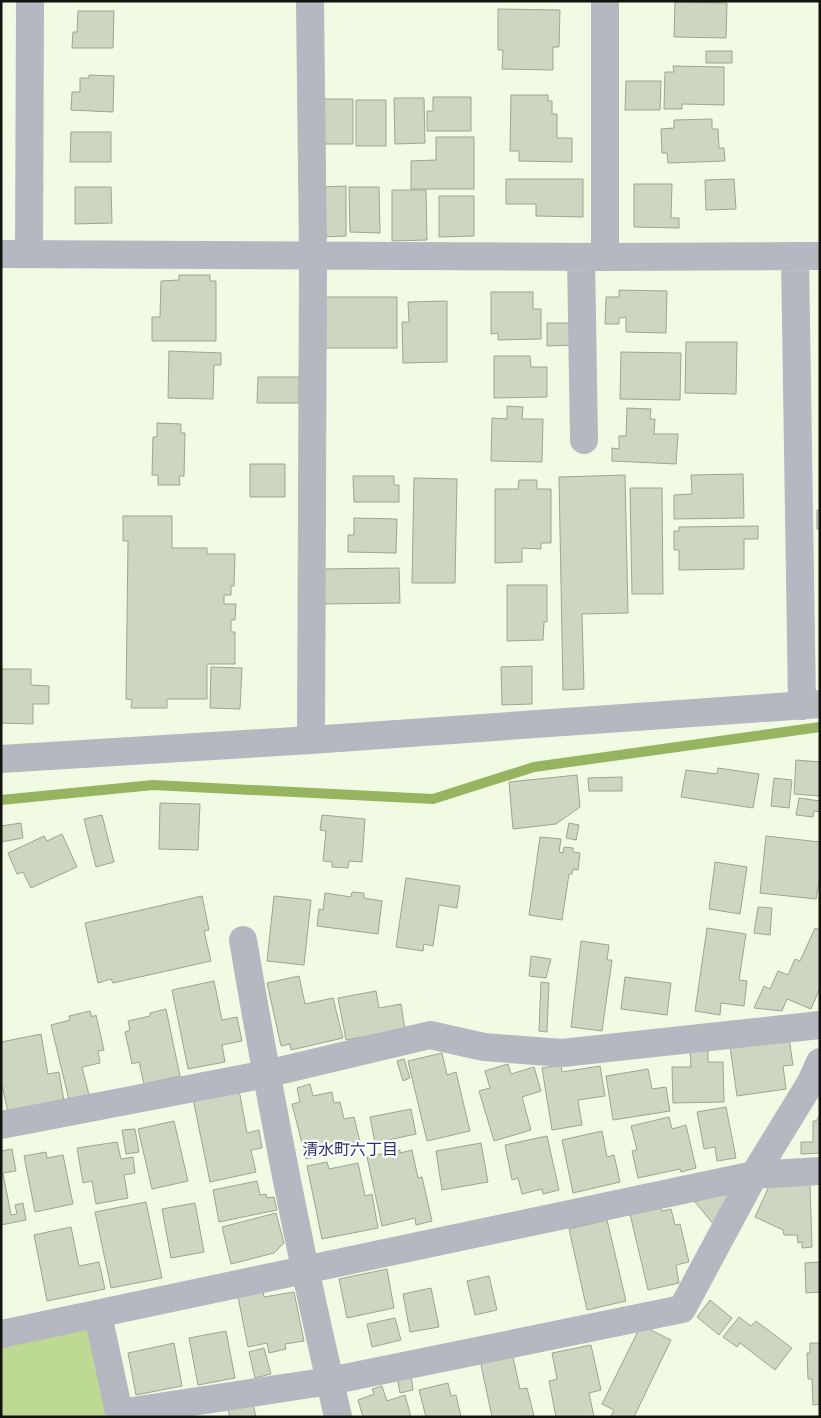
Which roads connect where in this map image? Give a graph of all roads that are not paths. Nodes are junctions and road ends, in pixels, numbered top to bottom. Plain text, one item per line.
1 (30, 1) edge
2 (310, 1) edge
3 (606, 1) edge
4 (1, 254) edge
5 (30, 254) junction
6 (313, 256) junction
7 (807, 256) edge
8 (593, 257) junction
9 (584, 440) dead end
10 (809, 460) edge
11 (811, 705) edge
12 (311, 740) junction
13 (1, 759) edge
14 (244, 940) dead end
15 (820, 1025) edge
16 (820, 1062) edge
17 (266, 1074) junction
18 (1, 1125) edge
19 (820, 1171) edge
20 (754, 1175) junction
21 (304, 1269) junction
22 (98, 1315) junction
23 (1, 1334) edge
24 (330, 1381) junction
25 (119, 1415) edge
26 (338, 1417) edge

1 - 5 street
2 - 6 street
3 - 8 street
4 - 5 street
5 - 6 street
6 - 8 street
6 - 12 street
7 - 8 street
7 - 10 street
8 - 9 street
10 - 11 street
11 - 12 street
12 - 13 street
14 - 17 street
15 - 17 street
16 - 20 street
17 - 18 street
17 - 21 street
19 - 20 street
20 - 21 street
20 - 24 street
21 - 22 street
21 - 24 street
22 - 23 street
22 - 25 street
24 - 25 street
24 - 26 street

